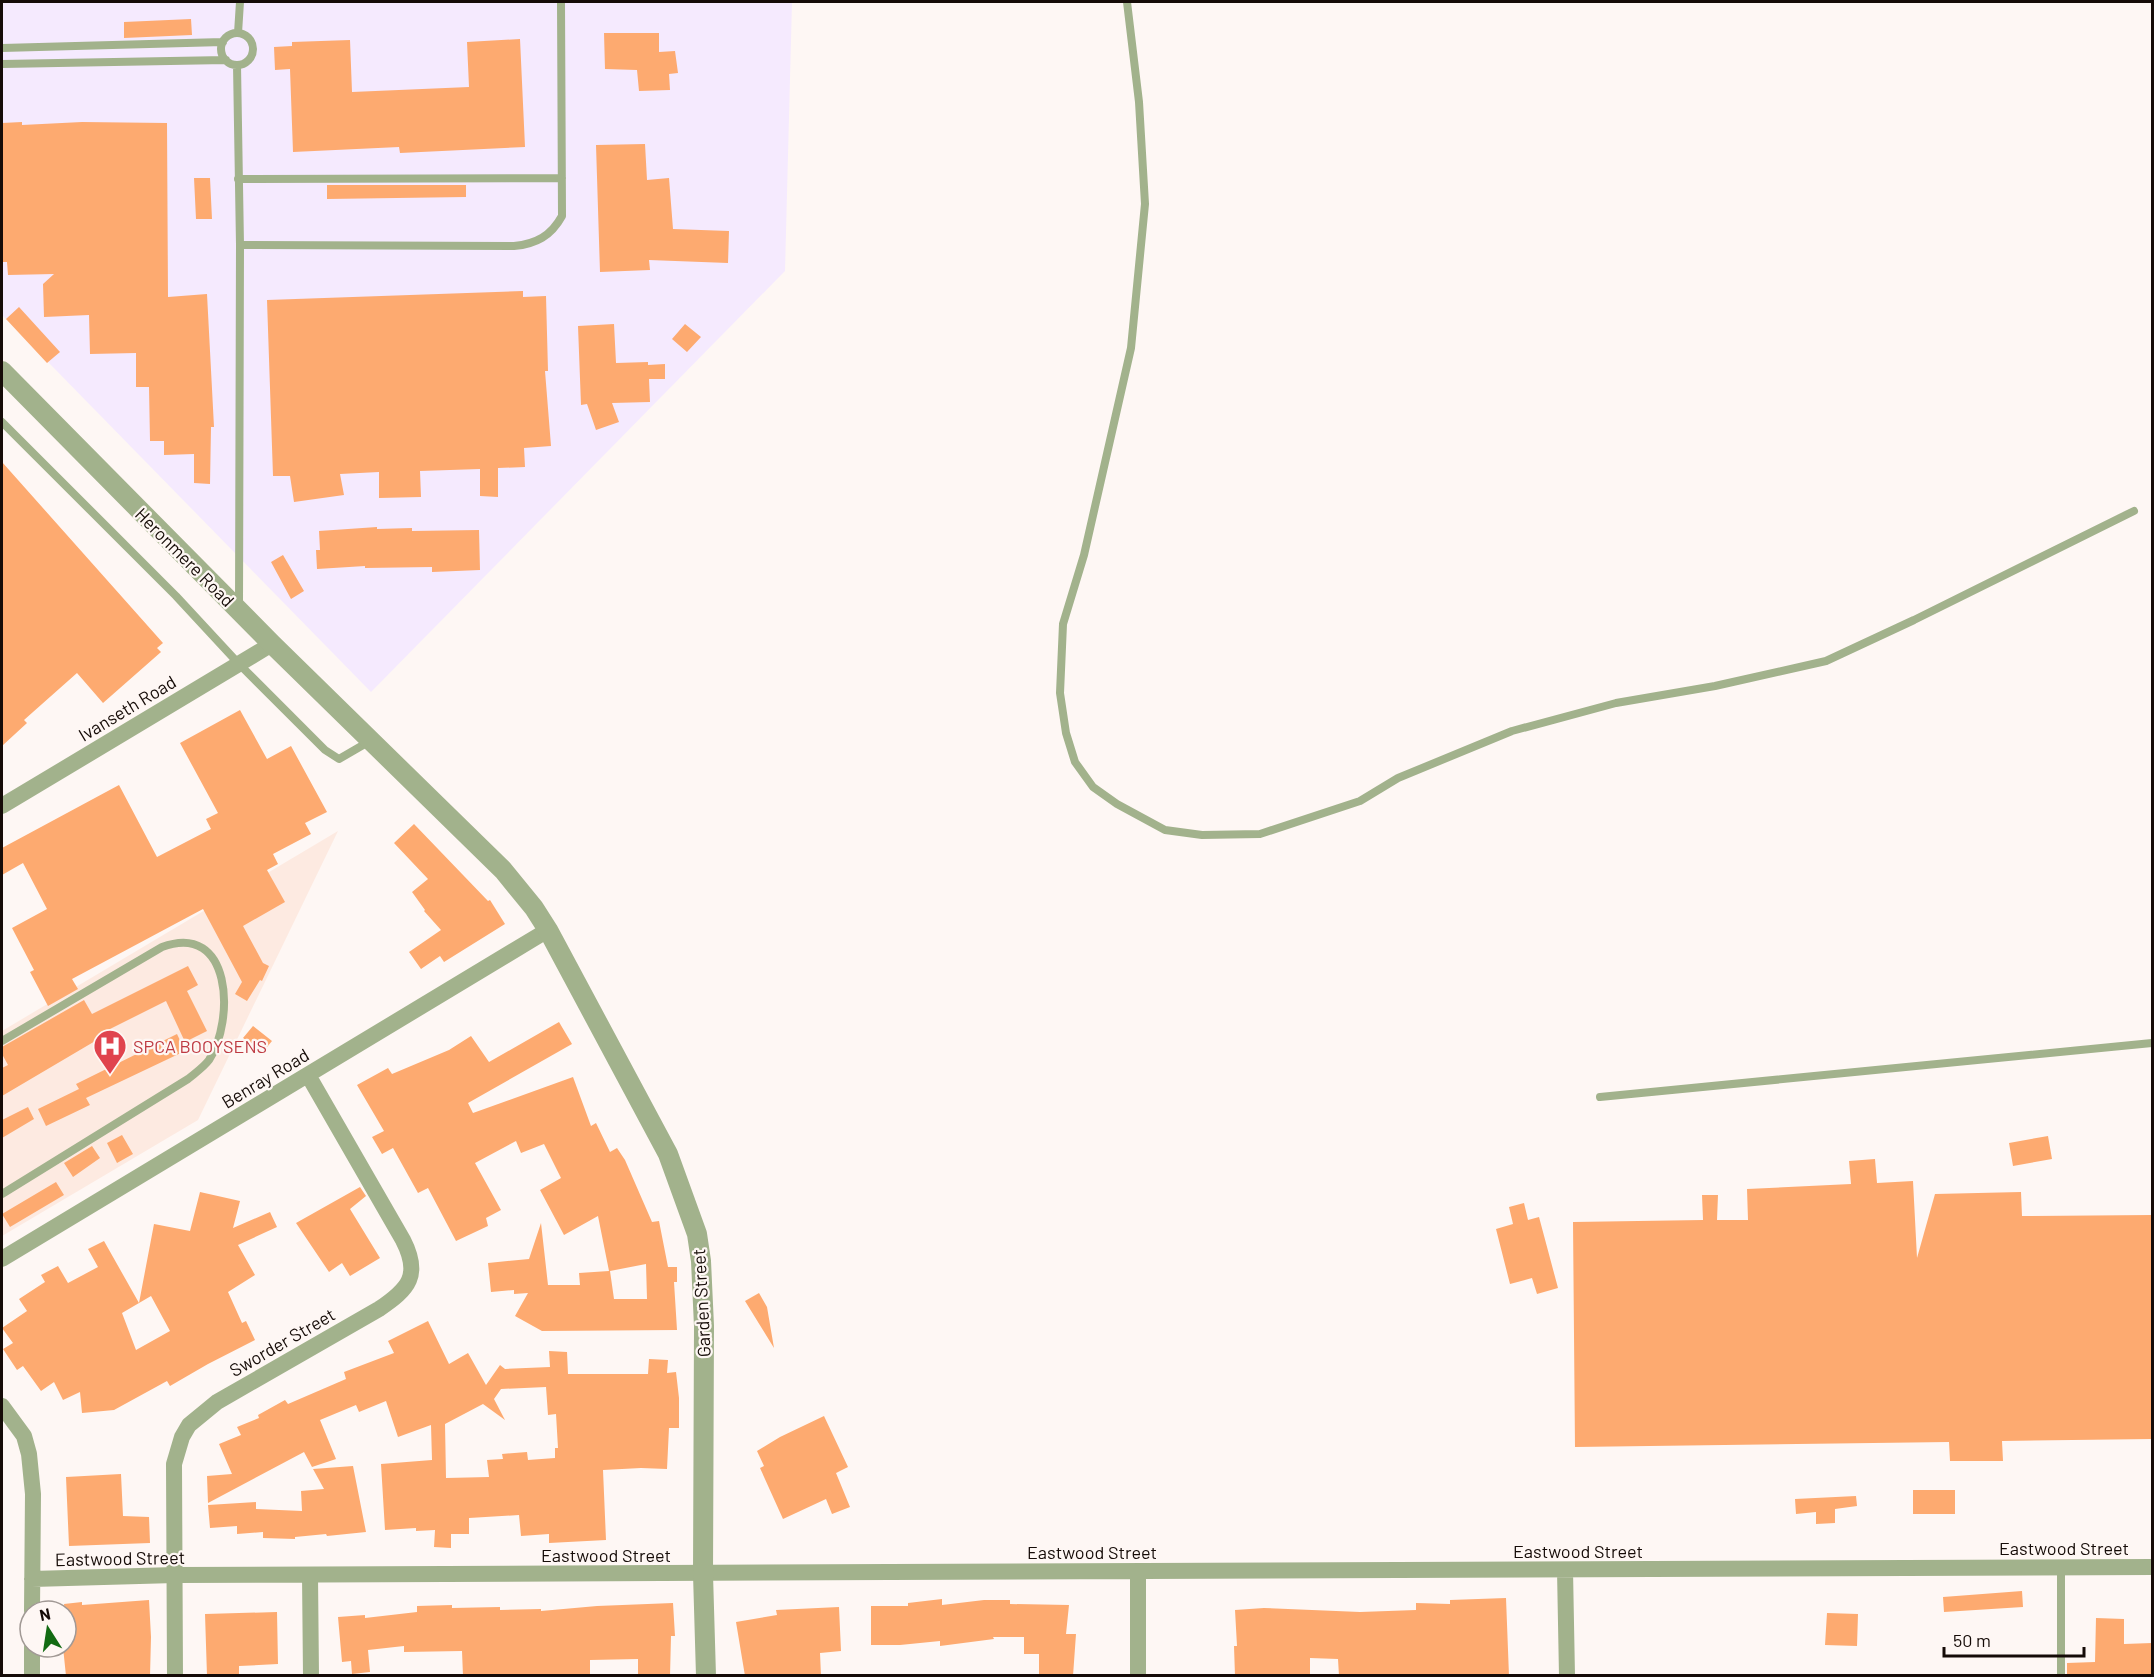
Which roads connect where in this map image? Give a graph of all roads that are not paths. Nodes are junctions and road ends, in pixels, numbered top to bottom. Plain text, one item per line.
1 (240, 2) edge
2 (561, 2) edge
3 (1127, 2) edge
4 (238, 33) junction
5 (223, 42) junction
6 (2, 48) edge
7 (226, 60) junction
8 (2, 63) edge
9 (237, 65) junction
10 (562, 178) junction
11 (238, 179) junction
12 (240, 245) junction
13 (2, 371) edge
14 (2, 422) edge
15 (2134, 511) dead end
16 (239, 611) junction
17 (272, 644) junction
18 (239, 664) junction
19 (371, 741) junction
20 (2, 806) edge
21 (548, 930) junction
22 (2, 1041) edge
23 (2152, 1043) edge
24 (308, 1075) junction
25 (1600, 1097) dead end
26 (2, 1194) edge
27 (2, 1259) edge
28 (2, 1406) edge
29 (2152, 1567) edge
30 (2061, 1568) junction
31 (1565, 1570) junction
32 (1138, 1572) junction
33 (703, 1574) junction
34 (175, 1575) junction
35 (310, 1575) junction
36 (32, 1579) junction
37 (32, 1599) edge
38 (32, 1659) edge
39 (32, 1676) edge
40 (175, 1676) edge
41 (311, 1676) edge
42 (706, 1676) edge
43 (1138, 1676) edge
44 (1567, 1676) edge
45 (2061, 1676) edge

1 - 4 lane
2 - 10 lane
3 - 15 lane
4 - 5 lane
4 - 9 lane
5 - 6 lane
5 - 7 lane
7 - 8 lane
7 - 9 lane
9 - 11 lane
10 - 11 lane
10 - 12 lane
11 - 12 lane
12 - 16 lane
13 - 16 street, Heronmere Road
14 - 18 lane, Heronmere Road
16 - 17 street, Heronmere Road
17 - 18 street, Ivanseth Road
17 - 19 street, Heronmere Road
18 - 19 lane, Heronmere Road
18 - 20 street, Ivanseth Road
19 - 21 street, Heronmere Road
21 - 24 street, Benray Road
21 - 33 street, Garden Street
22 - 26 lane
23 - 25 lane
24 - 27 street, Benray Road
24 - 34 street, Sworder Street
28 - 36 street
29 - 30 street, Eastwood Street
30 - 31 street, Eastwood Street
30 - 45 lane
31 - 32 street, Eastwood Street
31 - 44 street
32 - 33 street, Eastwood Street
32 - 43 street
33 - 35 street, Eastwood Street
33 - 42 street, Garden Street
34 - 35 street, Eastwood Street
34 - 36 street, Eastwood Street
34 - 40 street, Sworder Street
35 - 41 street
36 - 37 street
38 - 39 street

